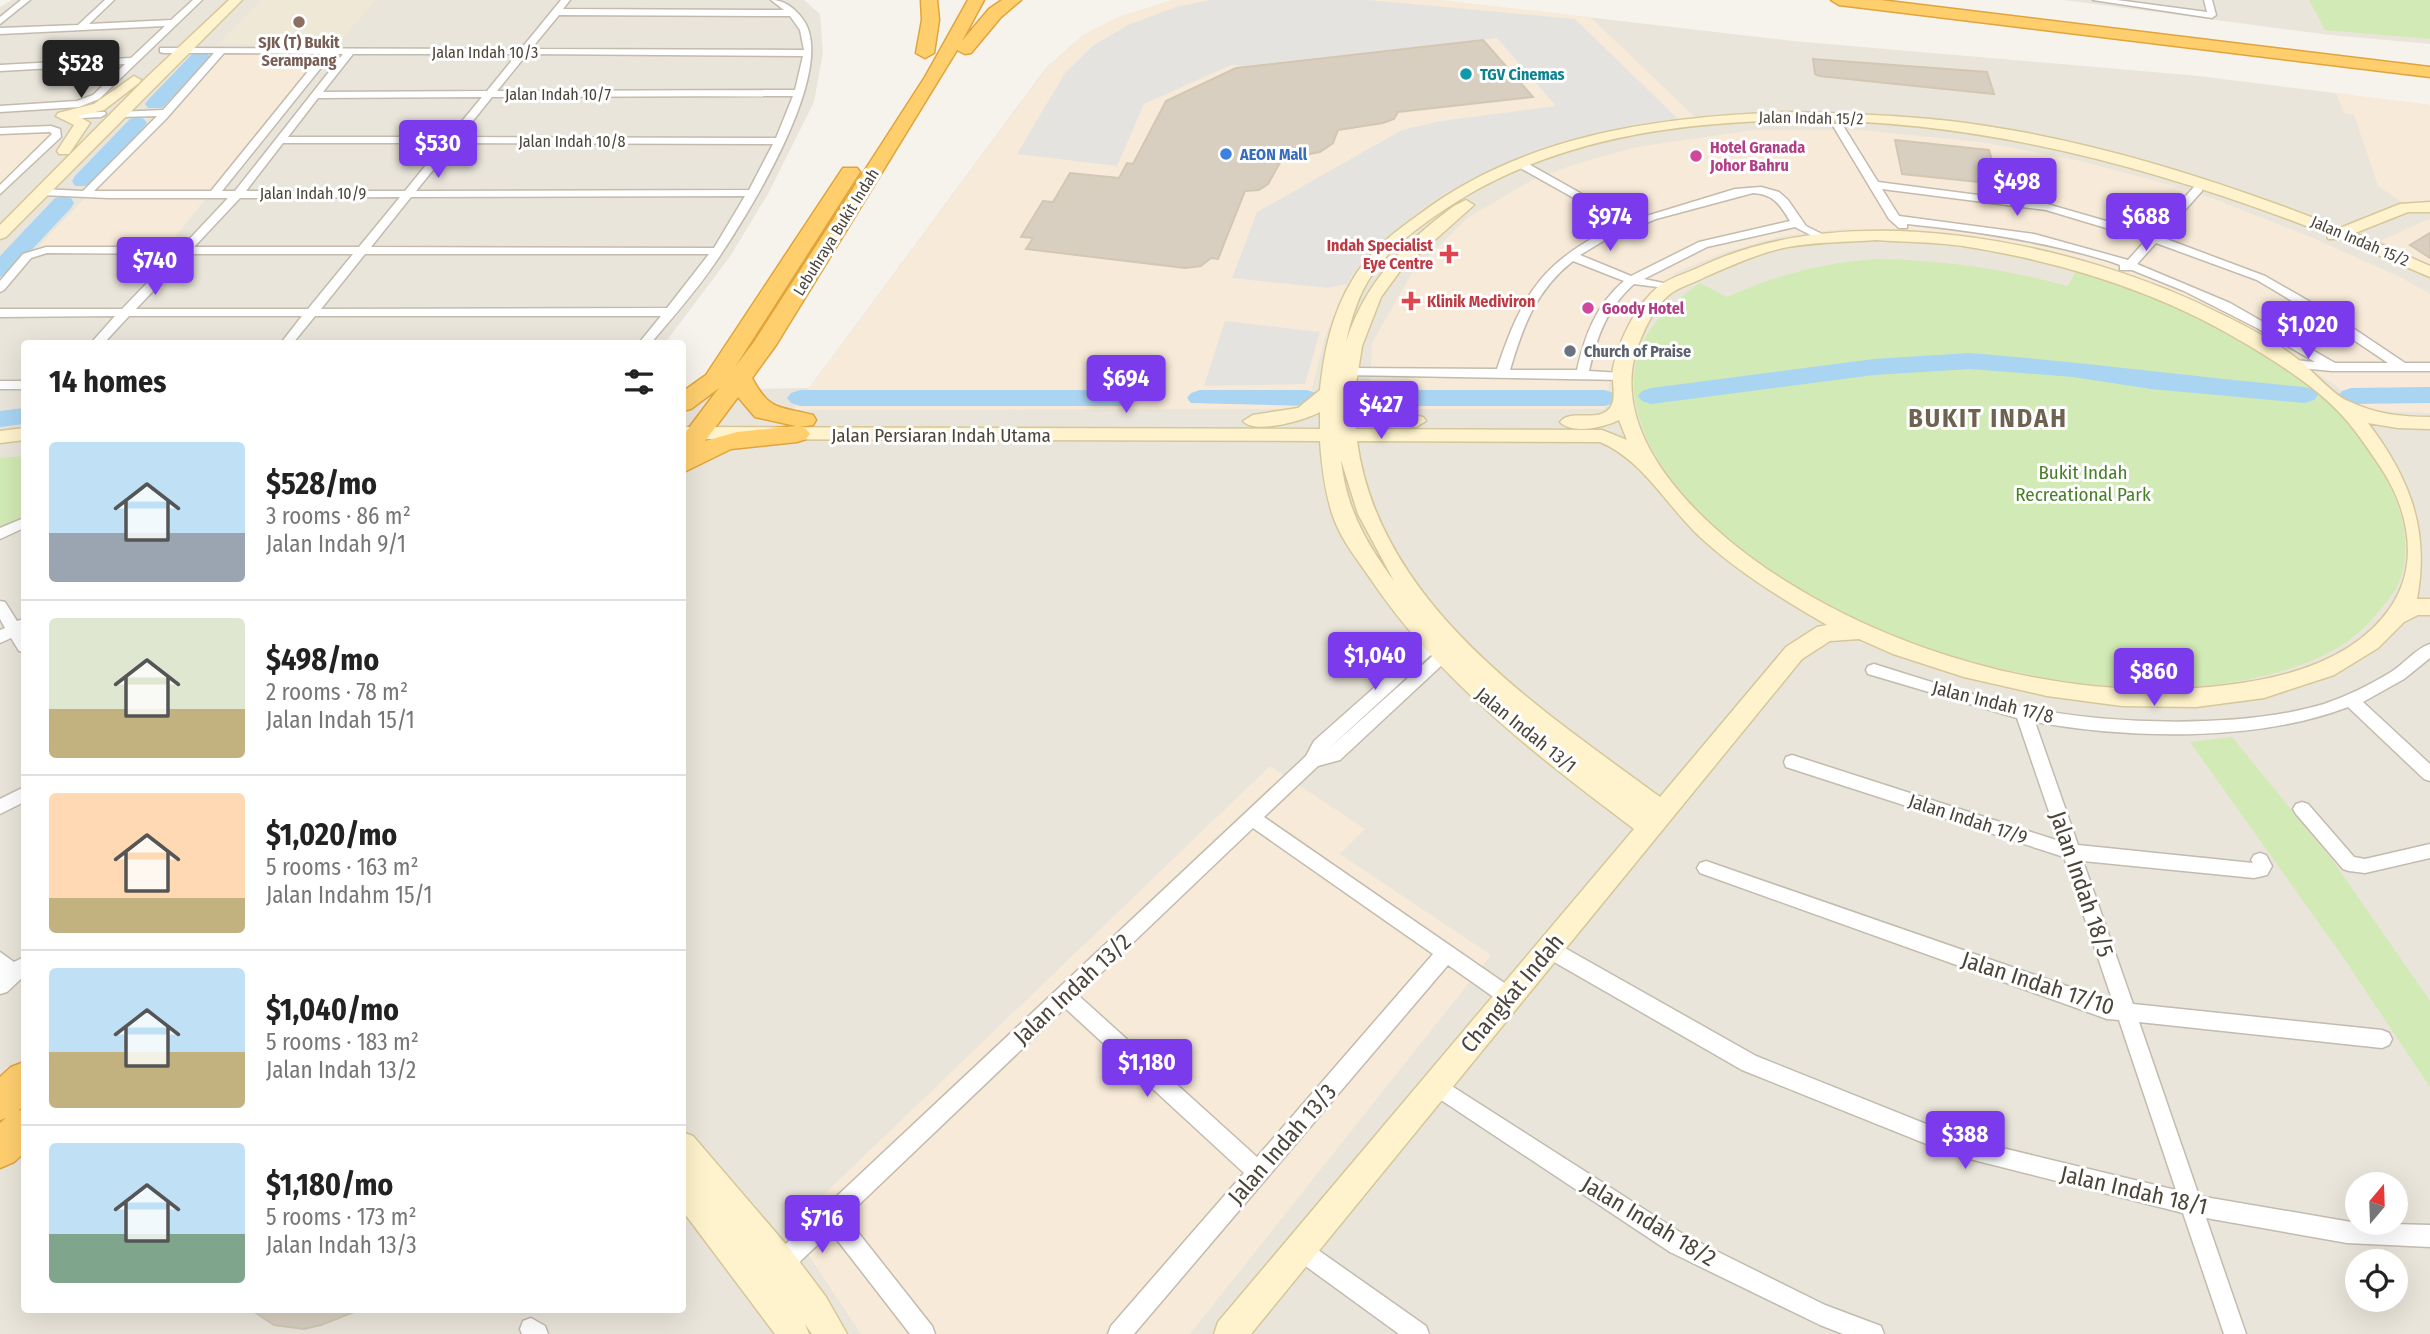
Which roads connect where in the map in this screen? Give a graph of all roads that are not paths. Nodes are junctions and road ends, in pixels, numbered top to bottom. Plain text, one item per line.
1 (26, 0) edge
2 (110, 0) edge
3 (198, 0) edge
4 (219, 0) edge
5 (236, 0) edge
6 (566, 0) edge
7 (775, 0) edge
8 (929, 0) edge
9 (958, 0) edge
10 (976, 0) edge
11 (1013, 0) edge
12 (1839, 0) edge
13 (1899, 0) edge
14 (2097, 0) edge
15 (2208, 0) edge
16 (557, 12) junction
17 (792, 13) junction
18 (0, 21) edge
19 (173, 23) junction
20 (82, 26) junction
21 (0, 31) edge
22 (163, 50) junction
23 (183, 51) junction
24 (221, 51) junction
25 (329, 51) junction
26 (351, 51) junction
27 (522, 52) junction
28 (807, 52) junction
29 (134, 61) junction
30 (2430, 65) edge
31 (0, 68) edge
32 (2430, 72) edge
33 (134, 80) junction
34 (152, 80) junction
35 (801, 93) junction
36 (490, 94) junction
37 (314, 95) junction
38 (0, 109) edge
39 (279, 112) junction
40 (302, 112) junction
41 (165, 113) junction
42 (101, 114) junction
43 (121, 114) junction
44 (63, 116) junction
45 (0, 119) edge
46 (1838, 125) junction
47 (0, 131) edge
48 (280, 140) junction
49 (450, 141) junction
50 (780, 141) junction
51 (85, 149) junction
52 (64, 151) junction
53 (860, 157) dead end
54 (1526, 167) junction
55 (1875, 185) junction
56 (2198, 188) junction
57 (0, 191) edge
58 (43, 192) junction
59 (87, 192) junction
60 (239, 193) junction
61 (407, 193) junction
62 (752, 193) junction
63 (215, 194) junction
64 (2430, 206) edge
65 (2430, 216) edge
66 (846, 217) junction
67 (1895, 219) junction
68 (1628, 224) junction
69 (1, 226) edge
70 (1799, 230) junction
71 (1889, 236) junction
72 (1926, 238) junction
73 (2152, 238) junction
74 (2346, 239) junction
75 (185, 250) junction
76 (361, 250) junction
77 (718, 251) junction
78 (1571, 256) junction
79 (2129, 266) junction
80 (2430, 272) edge
81 (2105, 273) junction
82 (1638, 282) junction
83 (2430, 284) edge
84 (2138, 285) junction
85 (0, 288) edge
86 (1663, 292) junction
87 (311, 312) junction
88 (670, 312) junction
89 (0, 313) edge
90 (125, 313) junction
91 (100, 340) edge
92 (290, 340) edge
93 (647, 340) edge
94 (2294, 364) junction
95 (2332, 367) junction
96 (2402, 367) junction
97 (2430, 367) edge
98 (1502, 374) junction
99 (1581, 374) junction
100 (1621, 377) junction
101 (740, 378) junction
102 (2315, 381) junction
103 (0, 385) edge
104 (21, 385) edge
105 (1341, 385) junction
106 (2332, 395) junction
107 (1623, 401) junction
108 (689, 422) edge
109 (2430, 424) edge
110 (801, 427) junction
111 (1255, 428) junction
112 (1338, 428) junction
113 (1416, 428) junction
114 (21, 434) edge
115 (0, 436) edge
116 (2430, 439) edge
117 (21, 448) edge
118 (0, 451) edge
119 (686, 461) edge
120 (2390, 463) junction
121 (1650, 469) junction
122 (1355, 477) junction
123 (1333, 478) junction
124 (21, 524) edge
125 (0, 534) edge
126 (2418, 571) junction
127 (1779, 588) junction
128 (2430, 591) edge
129 (0, 606) edge
130 (2430, 607) edge
131 (2397, 616) junction
132 (12, 631) edge
133 (1864, 632) junction
134 (1443, 644) junction
135 (2430, 650) edge
136 (1794, 653) junction
137 (1874, 670) dead end
138 (2352, 701) junction
139 (2024, 713) junction
140 (1791, 762) dead end
141 (2430, 774) edge
142 (21, 796) edge
143 (0, 807) edge
144 (2302, 809) dead end
145 (1252, 818) junction
146 (1656, 820) junction
147 (2430, 851) edge
148 (2071, 852) junction
149 (2260, 860) dead end
150 (1706, 869) dead end
151 (1549, 949) junction
152 (1446, 953) junction
153 (1064, 995) junction
154 (1509, 998) junction
155 (2125, 1010) junction
156 (2382, 1039) dead end
157 (21, 1083) edge
158 (1436, 1085) junction
159 (0, 1102) edge
160 (21, 1130) edge
161 (0, 1149) edge
162 (686, 1151) edge
163 (1258, 1172) junction
164 (686, 1190) edge
165 (2192, 1205) junction
166 (832, 1216) junction
167 (2430, 1236) edge
168 (1301, 1249) junction
169 (782, 1263) junction
170 (793, 1334) edge
171 (831, 1334) edge
172 (924, 1334) edge
173 (1119, 1334) edge
174 (1230, 1334) edge
175 (1418, 1334) edge
176 (1873, 1334) edge
177 (2235, 1334) edge

1 - 18 street
2 - 20 street
3 - 19 street
4 - 22 main road
5 - 23 main road
6 - 16 street
7 - 17 street
8 - 9 highway
10 - 66 highway, Lebuhraya Bukit Indah
11 - 66 highway
12 - 32 highway
13 - 30 highway
14 - 15 street
16 - 17 street
16 - 27 street
17 - 28 street
19 - 20 street
19 - 29 street
20 - 21 street
22 - 23 street, Jalan Indah 10/3
22 - 33 main road
23 - 24 street, Jalan Indah 10/3
23 - 34 main road
24 - 25 street, Jalan Indah 10/3
24 - 41 street
25 - 26 street, Jalan Indah 10/3
25 - 39 street
26 - 27 street, Jalan Indah 10/3
26 - 37 street
27 - 28 street, Jalan Indah 10/3
27 - 36 street
28 - 35 street
29 - 31 street
29 - 38 street
33 - 42 main road
33 - 44 street
34 - 42 main road
34 - 43 main road
35 - 36 street, Jalan Indah 10/7
35 - 50 street
36 - 37 street, Jalan Indah 10/7
36 - 49 street
37 - 40 street
39 - 40 street
39 - 63 street
40 - 48 street
41 - 43 street
41 - 59 street
42 - 44 street
42 - 51 main road
42 - 52 main road
43 - 51 main road
44 - 45 street
44 - 52 main road
46 - 54 street, Jalan Indah 15/2
46 - 55 street
46 - 56 street, Jalan Indah 15/2
47 - 57 street
48 - 49 street, Jalan Indah 10/8
48 - 60 street
49 - 50 street, Jalan Indah 10/8
49 - 61 street
50 - 62 street
51 - 58 main road
52 - 69 main road
53 - 108 highway, Lebuhraya Bukit Indah
54 - 68 street
54 - 74 street, Jalan Indah 15/2
54 - 105 main road, Jalan Indah 15/2
54 - 105 street, Jalan Indah 15/2
55 - 67 street
55 - 73 street
56 - 73 street
56 - 74 street, Jalan Indah 15/2
58 - 59 street, Jalan Indah 10/9
58 - 69 main road
59 - 63 street, Jalan Indah 10/9
60 - 61 street, Jalan Indah 10/9
60 - 63 street, Jalan Indah 10/9
60 - 75 street
61 - 62 street, Jalan Indah 10/9
61 - 76 street
62 - 77 street
64 - 74 street
65 - 74 main road
66 - 101 highway, Lebuhraya Bukit Indah
67 - 71 street
67 - 72 street
67 - 79 street
68 - 70 street
68 - 78 street
70 - 71 main road, Jalan Persiaran Indah Utama
70 - 82 street
70 - 86 main road, Jalan Persiaran Indah Utama
71 - 72 main road, Jalan Persiaran Indah Utama
72 - 81 main road, Jalan Persiaran Indah Utama
73 - 79 street
73 - 96 street
74 - 80 main road, Jalan Indah 15/2
74 - 83 main road, Jalan Indah 15/2
75 - 76 street
75 - 85 street
75 - 90 street
76 - 77 street
76 - 87 street
77 - 88 street
78 - 82 street
78 - 98 street
79 - 81 street
79 - 84 street
79 - 95 street
81 - 84 main road, Jalan Persiaran Indah Utama
82 - 86 street
82 - 99 street
84 - 94 main road, Jalan Persiaran Indah Utama
86 - 100 main road, Jalan Persiaran Indah Utama
87 - 88 street
87 - 90 street
87 - 92 street
88 - 93 street
89 - 90 street
90 - 91 street
94 - 95 street
94 - 102 main road, Jalan Persiaran Indah Utama
95 - 96 street
95 - 102 street
96 - 97 street
98 - 99 street
98 - 105 street
99 - 100 street
100 - 107 main road, Jalan Persiaran Indah Utama
101 - 108 highway, Lebuhraya Bukit Indah
101 - 110 highway
102 - 106 main road, Jalan Persiaran Indah Utama
103 - 104 street
105 - 111 main road
105 - 112 main road, Jalan Indah 15/2
105 - 113 main road
106 - 109 main road
106 - 120 main road, Jalan Persiaran Indah Utama
107 - 113 main road, Jalan Persiaran Indah Utama
107 - 121 main road, Jalan Persiaran Indah Utama
108 - 110 main road, Jalan Persiaran Indah Utama
110 - 111 main road, Jalan Persiaran Indah Utama
110 - 119 highway
111 - 112 main road, Jalan Persiaran Indah Utama
111 - 123 main road
112 - 113 main road, Jalan Persiaran Indah Utama
112 - 122 street, Jalan Indah 13/1
112 - 123 main road, Jalan Indah 13/1
113 - 121 street, Jalan Persiaran Indah Utama
113 - 122 main road
114 - 115 main road
116 - 120 main road
117 - 118 main road
120 - 126 main road, Jalan Persiaran Indah Utama
121 - 127 main road, Jalan Persiaran Indah Utama
122 - 134 main road, Jalan Indah 13/1
123 - 134 main road, Jalan Indah 13/1
124 - 125 street
126 - 128 main road
126 - 131 main road, Jalan Persiaran Indah Utama
127 - 133 main road, Jalan Persiaran Indah Utama
127 - 136 main road, Changkat Indah
129 - 132 street
130 - 131 main road
131 - 133 main road, Jalan Persiaran Indah Utama
133 - 136 main road, Changkat Indah
134 - 145 street, Jalan Indah 13/2
134 - 146 main road, Jalan Indah 13/1
135 - 138 street, Jalan Indah 17/8
136 - 146 main road, Changkat Indah
137 - 139 street, Jalan Indah 17/8
138 - 139 street, Jalan Indah 17/8
138 - 141 street
139 - 148 street, Jalan Indah 18/5
140 - 148 street, Jalan Indah 17/9
142 - 143 street
144 - 147 street
145 - 152 street
145 - 153 street, Jalan Indah 13/2
146 - 151 main road, Changkat Indah
148 - 149 street, Jalan Indah 17/9
148 - 155 street, Jalan Indah 18/5
150 - 155 street, Jalan Indah 17/10
151 - 154 main road, Changkat Indah
151 - 165 street, Jalan Indah 18/1
152 - 154 street
152 - 163 street, Jalan Indah 13/3
153 - 163 street
153 - 166 street, Jalan Indah 13/2
154 - 158 main road, Changkat Indah
155 - 156 street, Jalan Indah 17/10
155 - 165 street, Jalan Indah 18/5
157 - 159 highway
158 - 168 main road, Changkat Indah
158 - 176 street, Jalan Indah 18/2
160 - 161 highway
162 - 169 main road
163 - 173 street, Jalan Indah 13/3
164 - 170 main road
165 - 167 street, Jalan Indah 18/1
165 - 177 street, Jalan Indah 18/5
166 - 169 street, Jalan Indah 13/2
166 - 172 street
168 - 174 main road, Changkat Indah
168 - 175 street
169 - 171 street

